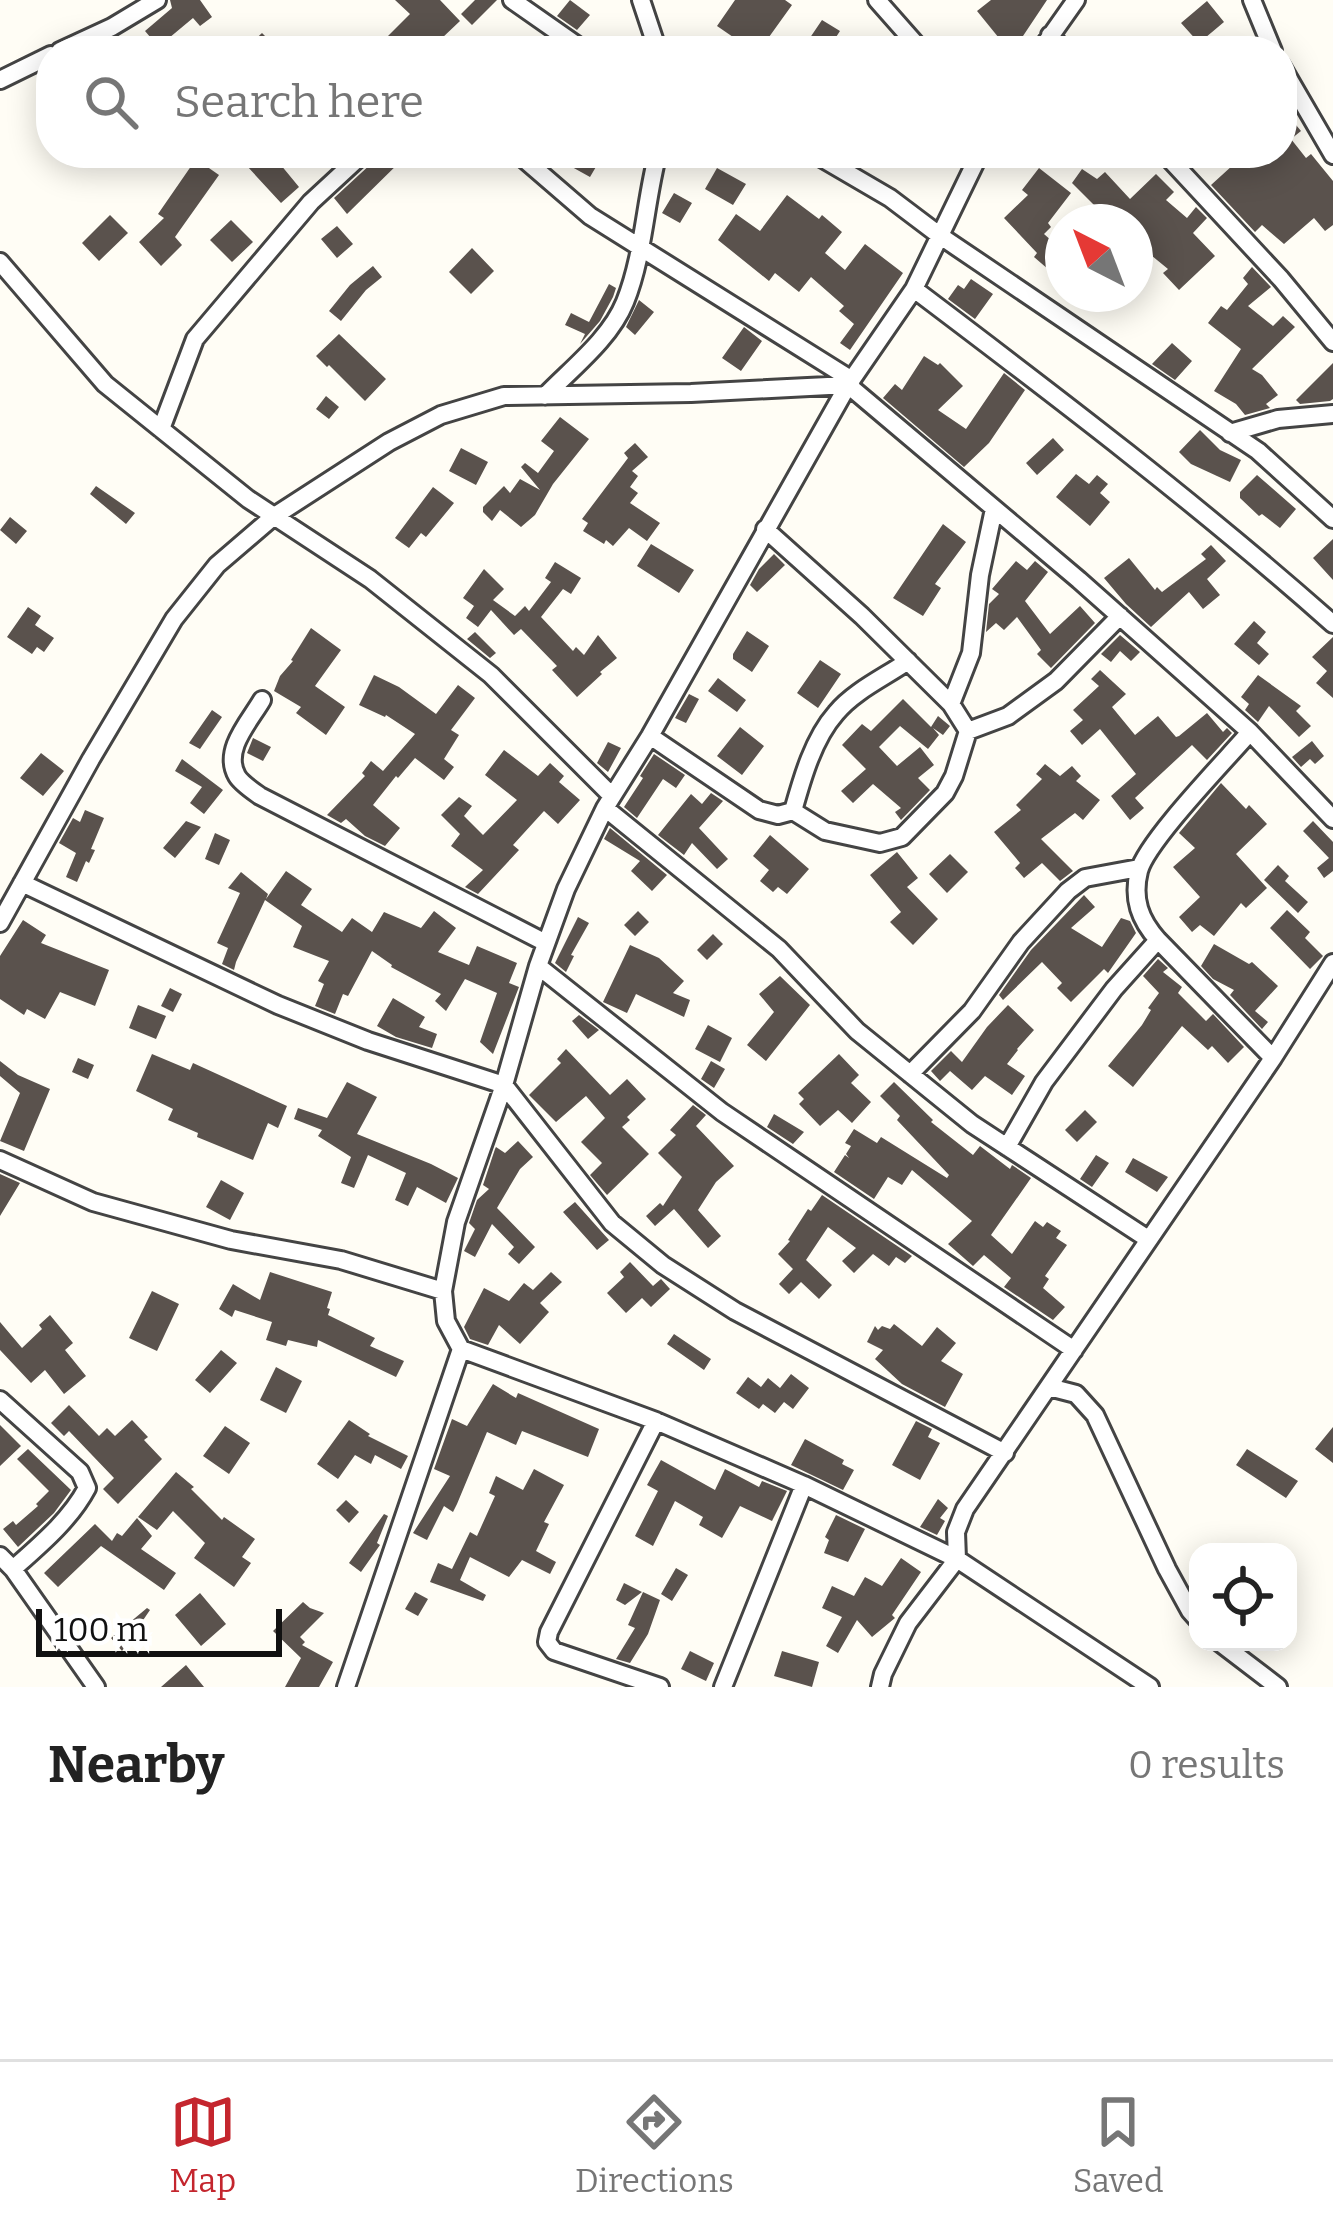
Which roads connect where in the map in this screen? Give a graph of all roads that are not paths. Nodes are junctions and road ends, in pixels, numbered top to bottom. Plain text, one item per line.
1 (157, 0) edge
2 (512, 0) edge
3 (641, 0) edge
4 (877, 0) edge
5 (1076, 0) edge
6 (1252, 0) edge
7 (92, 36) edge
8 (564, 36) edge
9 (653, 36) edge
10 (909, 36) edge
11 (1050, 36) edge
12 (1268, 36) edge
13 (36, 62) edge
14 (0, 80) edge
15 (1297, 93) edge
16 (1333, 155) edge
17 (348, 168) edge
18 (534, 168) edge
19 (654, 168) edge
20 (839, 168) edge
21 (972, 168) edge
22 (1179, 168) edge
23 (939, 235) junction
24 (639, 248) junction
25 (0, 262) edge
26 (914, 289) junction
27 (1333, 343) edge
28 (850, 382) junction
29 (545, 396) junction
30 (1333, 414) edge
31 (161, 429) junction
32 (1230, 433) junction
33 (994, 509) junction
34 (273, 517) junction
35 (1333, 519) edge
36 (765, 529) junction
37 (1120, 616) junction
38 (1333, 624) edge
39 (908, 662) junction
40 (262, 700) dead end
41 (951, 704) junction
42 (968, 731) junction
43 (1250, 732) junction
44 (650, 736) junction
45 (609, 802) junction
46 (793, 811) junction
47 (1333, 819) edge
48 (1139, 868) junction
49 (22, 883) junction
50 (0, 923) edge
51 (1158, 940) junction
52 (546, 943) junction
53 (1333, 963) edge
54 (538, 966) junction
55 (1273, 1058) junction
56 (910, 1074) junction
57 (504, 1085) junction
58 (1007, 1147) junction
59 (0, 1160) edge
60 (1148, 1239) junction
61 (443, 1291) junction
62 (461, 1349) junction
63 (1074, 1351) junction
64 (1049, 1388) junction
65 (0, 1400) edge
66 (656, 1421) junction
67 (1005, 1453) junction
68 (804, 1485) junction
69 (956, 1559) junction
70 (6, 1562) edge
71 (1189, 1609) edge
72 (1231, 1651) edge
73 (96, 1687) edge
74 (346, 1687) edge
75 (660, 1687) edge
76 (723, 1687) edge
77 (880, 1687) edge
78 (1150, 1687) edge
79 (1277, 1687) edge

1 - 7 street
2 - 8 street
3 - 9 street
4 - 10 street
5 - 11 street
6 - 12 street
13 - 14 street
15 - 16 street
17 - 31 street
18 - 24 street
19 - 24 street
20 - 23 street
21 - 23 street
22 - 27 street
23 - 26 street
23 - 32 street
24 - 28 street
24 - 29 street
25 - 31 street
26 - 28 street
26 - 38 street
28 - 29 street
28 - 33 street
28 - 36 street
29 - 34 street
30 - 32 street
31 - 34 street
32 - 35 street
33 - 37 street
33 - 41 street
34 - 45 street
34 - 49 street
36 - 39 street
36 - 44 street
37 - 42 street
37 - 43 street
39 - 41 street
39 - 46 street
40 - 52 street
41 - 42 street
42 - 46 street
43 - 47 street
43 - 48 street
44 - 45 street
44 - 46 street
45 - 52 street
45 - 56 street
48 - 51 street
48 - 56 street
49 - 50 street
49 - 57 street
51 - 55 street
51 - 58 street
52 - 54 street
53 - 55 street
54 - 57 street
54 - 63 street
55 - 60 street
56 - 58 street
57 - 61 street
57 - 67 street
58 - 60 street
59 - 61 street
60 - 63 street
61 - 62 street
62 - 66 street
62 - 74 street
63 - 64 street
64 - 67 street
64 - 71 street
65 - 70 street
66 - 68 street
66 - 75 street
67 - 69 street
68 - 69 street
68 - 76 street
69 - 77 street
69 - 78 street
70 - 73 street
72 - 79 street

